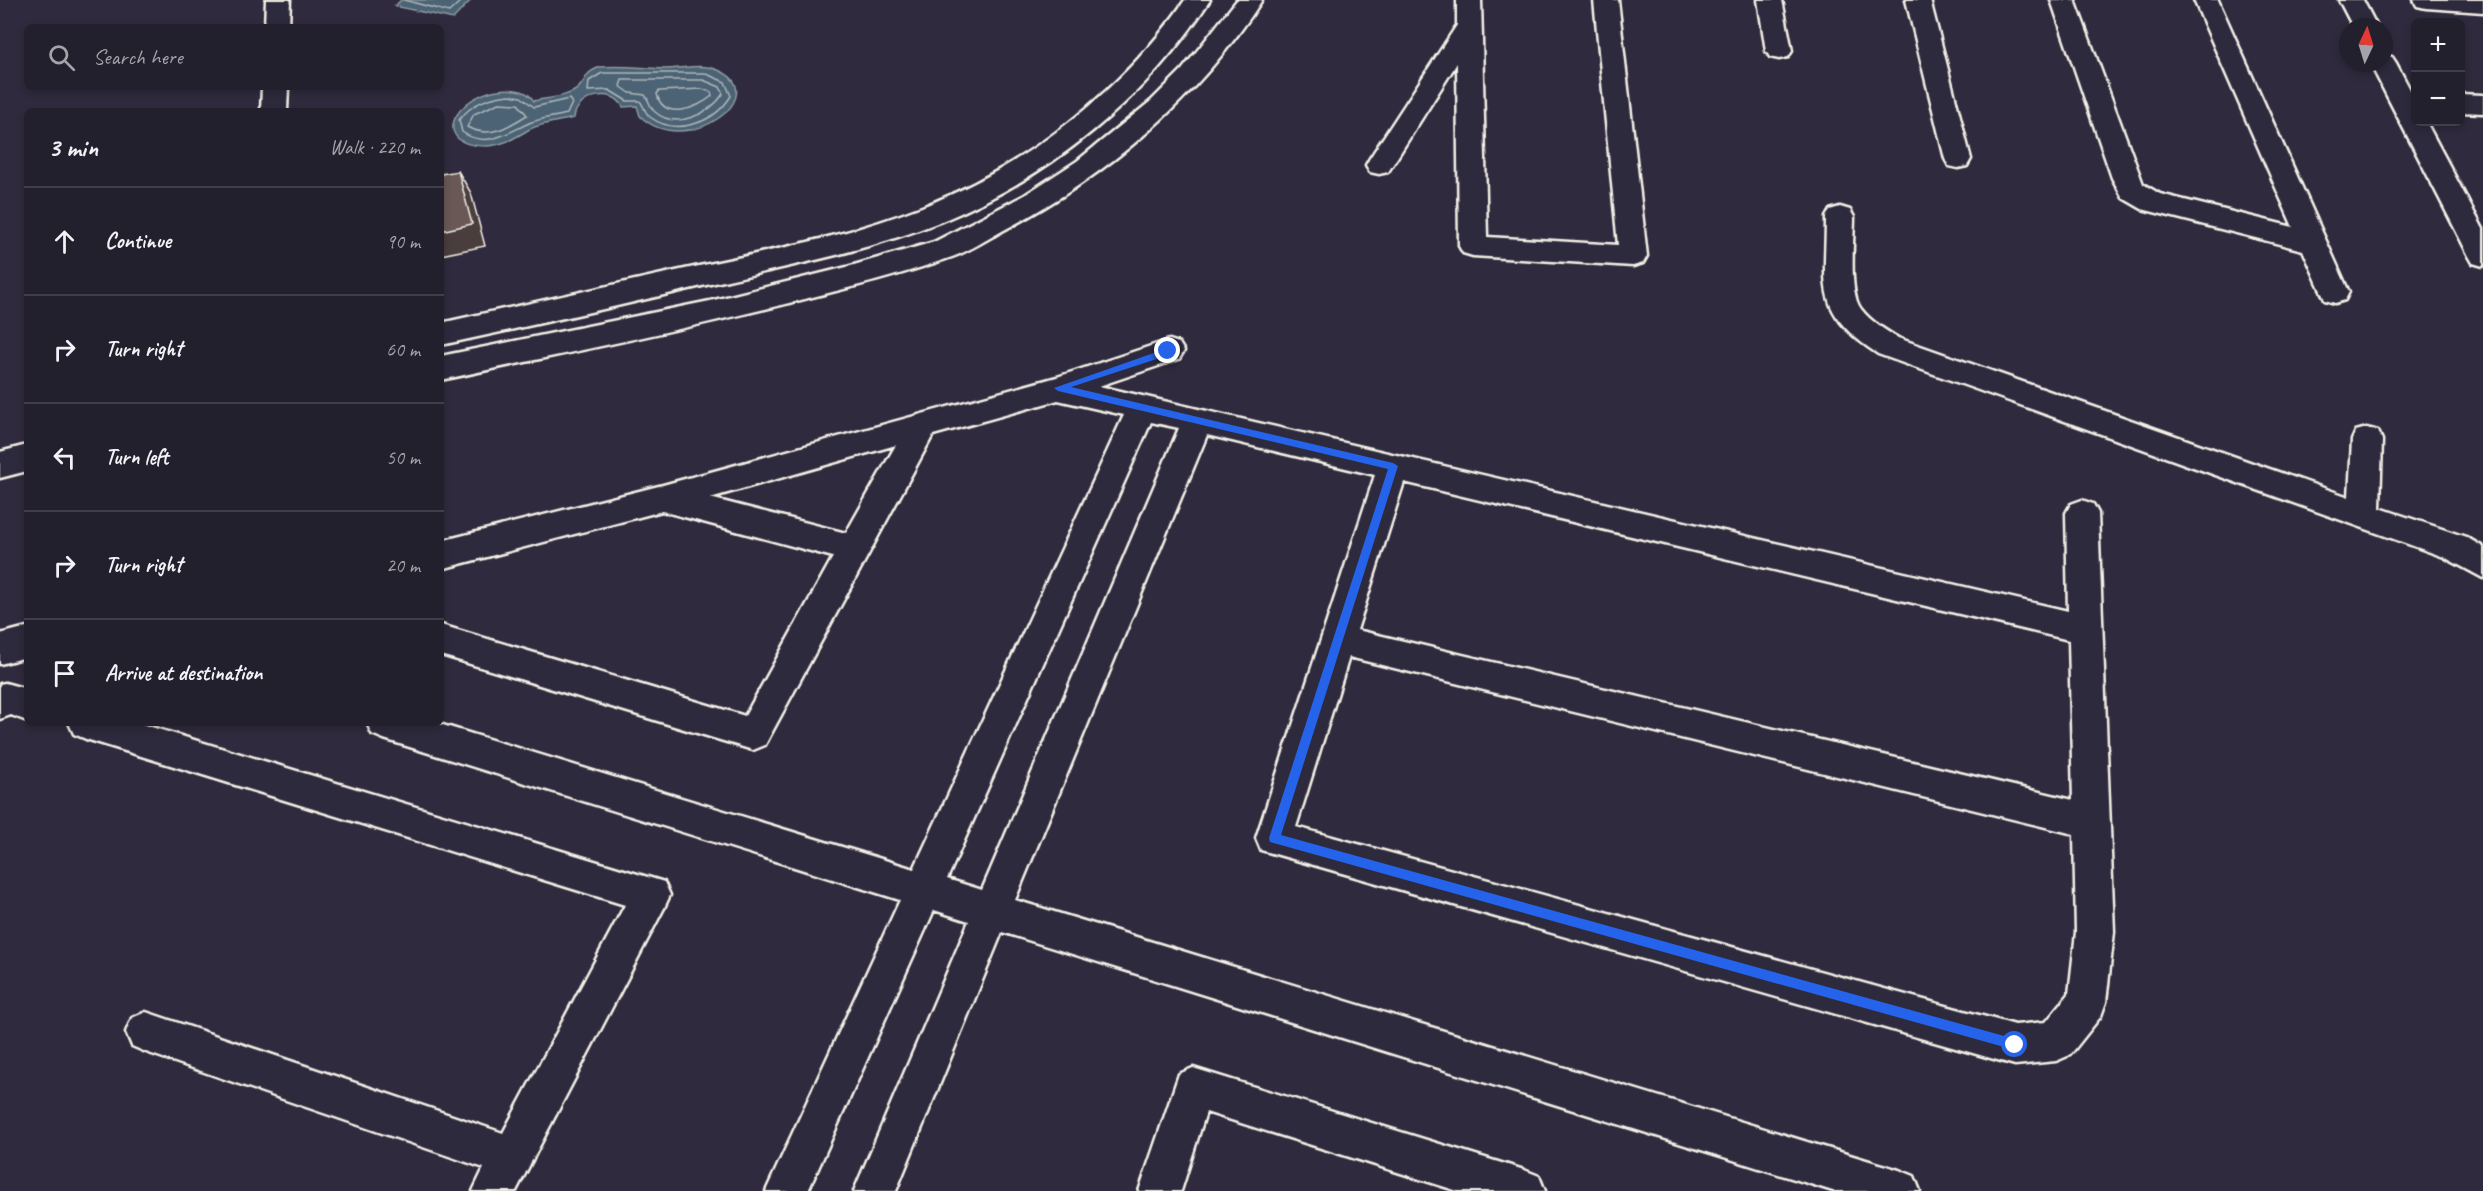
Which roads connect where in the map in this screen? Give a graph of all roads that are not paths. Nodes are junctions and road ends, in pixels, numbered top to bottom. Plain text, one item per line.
1 (278, 0) edge
2 (1198, 0) edge
3 (1250, 0) edge
4 (1606, 0) edge
5 (1770, 0) edge
6 (1918, 0) edge
7 (2063, 0) edge
8 (2205, 0) edge
9 (2350, 0) edge
10 (2435, 0) edge
11 (2483, 3) edge
12 (1470, 12) edge
13 (2359, 18) edge
14 (277, 24) edge
15 (1779, 51) dead end
16 (2389, 72) edge
17 (275, 90) edge
18 (2409, 100) edge
19 (2465, 103) edge
20 (2483, 104) edge
21 (274, 108) edge
22 (1958, 159) dead end
23 (1379, 165) dead end
24 (2470, 211) edge
25 (1840, 218) dead end
26 (2314, 243) junction
27 (2483, 256) edge
28 (2336, 292) dead end
29 (610, 297) junction
30 (444, 333) edge
31 (608, 334) junction
32 (1168, 351) dead end
33 (444, 367) edge
34 (1058, 388) junction
35 (1143, 407) junction
36 (1197, 420) junction
37 (922, 426) junction
38 (2367, 440) dead end
39 (24, 459) edge
40 (0, 465) edge
41 (1393, 466) junction
42 (663, 498) junction
43 (2082, 513) dead end
44 (2364, 514) junction
45 (854, 549) junction
46 (444, 554) edge
47 (2483, 564) edge
48 (2085, 629) junction
49 (1338, 640) junction
50 (444, 641) edge
51 (24, 643) edge
52 (0, 649) edge
53 (0, 704) edge
54 (24, 704) edge
55 (96, 726) edge
56 (394, 726) edge
57 (2091, 821) junction
58 (924, 889) junction
59 (992, 911) junction
60 (146, 1032) dead end
61 (513, 1157) junction
62 (494, 1191) edge
63 (787, 1191) edge
64 (875, 1191) edge
65 (1160, 1191) edge
66 (1524, 1191) edge
67 (1899, 1191) edge

1 - 14 street
2 - 29 street
3 - 31 street
4 - 12 street
5 - 15 street
6 - 22 street
7 - 26 street
8 - 26 street
9 - 13 street
10 - 11 street
12 - 23 street
16 - 18 street
17 - 21 street
18 - 24 street
19 - 20 street
24 - 27 street
25 - 44 street
26 - 28 street
29 - 30 street
29 - 31 street
31 - 33 street
32 - 34 street
34 - 35 street
34 - 37 street
35 - 36 street
35 - 58 street
36 - 41 street
36 - 59 street
37 - 42 street
37 - 45 street
38 - 44 street
39 - 40 street
41 - 48 street
41 - 49 street
42 - 45 street
42 - 46 street
43 - 48 street
44 - 47 street
45 - 50 street
48 - 57 street
49 - 57 street
49 - 57 street
51 - 52 street
53 - 54 street
55 - 61 street
56 - 58 street
58 - 59 street
58 - 63 street
59 - 64 street
59 - 67 street
60 - 61 street
61 - 62 street
65 - 66 street

